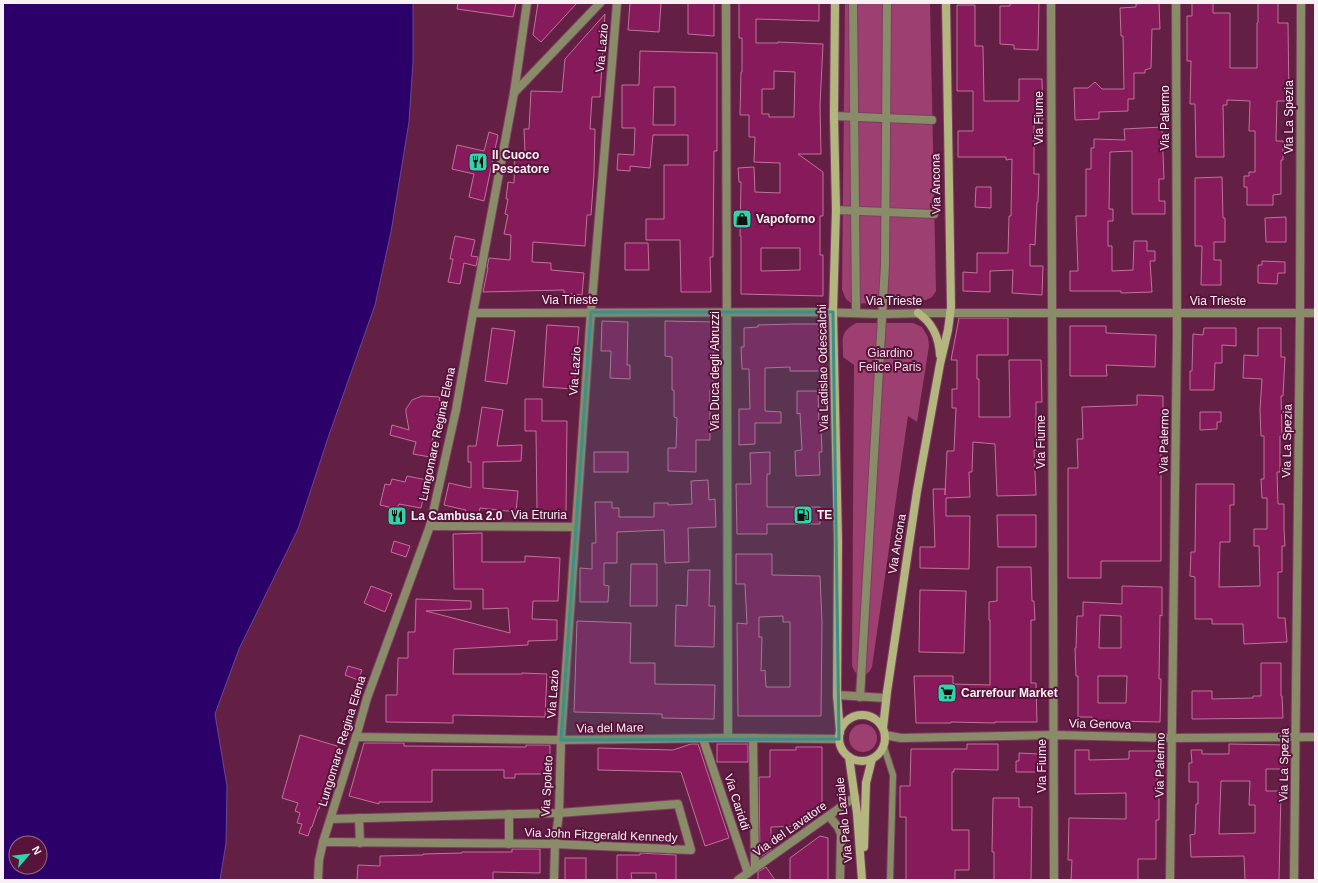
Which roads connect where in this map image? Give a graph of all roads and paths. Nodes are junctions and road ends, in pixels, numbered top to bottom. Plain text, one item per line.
1 (527, 3) edge
2 (600, 3) edge
3 (617, 3) edge
4 (726, 3) edge
5 (835, 3) edge
6 (853, 3) edge
7 (887, 3) edge
8 (946, 3) edge
9 (1051, 3) edge
10 (1176, 3) edge
11 (1301, 3) edge
12 (514, 93) junction
13 (834, 116) junction
14 (854, 116) junction
15 (886, 118) junction
16 (932, 120) dead end
17 (836, 210) junction
18 (855, 212) junction
19 (886, 212) junction
20 (934, 214) dead end
21 (856, 308) dead end
22 (591, 312) junction
23 (726, 312) junction
24 (833, 312) junction
25 (472, 313) junction
26 (918, 313) junction
27 (950, 313) junction
28 (1177, 313) junction
29 (1300, 313) junction
30 (1315, 313) edge
31 (883, 314) junction
32 (1052, 314) junction
33 (940, 364) junction
34 (430, 526) junction
35 (576, 527) junction
36 (838, 695) junction
37 (860, 697) junction
38 (886, 698) junction
39 (884, 732) junction
40 (1054, 735) junction
41 (839, 736) junction
42 (356, 737) junction
43 (1296, 737) junction
44 (1315, 737) edge
45 (704, 738) junction
46 (728, 738) junction
47 (753, 738) junction
48 (1172, 738) junction
49 (561, 740) junction
50 (884, 747) junction
51 (849, 757) junction
52 (872, 759) junction
53 (855, 797) junction
54 (559, 813) junction
55 (509, 814) junction
56 (830, 816) junction
57 (359, 818) junction
58 (331, 819) junction
59 (323, 842) junction
60 (360, 842) junction
61 (509, 844) junction
62 (554, 844) junction
63 (751, 871) junction
64 (318, 880) edge
65 (554, 880) edge
66 (738, 880) edge
67 (840, 880) edge
68 (863, 880) edge
69 (890, 880) edge
70 (1054, 880) edge
71 (1170, 880) edge
72 (1294, 880) edge

1 - 12 street, Lungomare Regina Elena
2 - 12 street
3 - 22 street, Via Lazio
4 - 23 street, Via Duca degli Abruzzi
5 - 13 street, Via Ladislao Odescalchi
6 - 14 street
7 - 15 street
8 - 27 street, Via Ancona
9 - 32 street, Via Fiume
10 - 28 street, Via Palermo
11 - 29 street, Via La Spezia
12 - 25 street, Lungomare Regina Elena
13 - 14 street
13 - 17 street, Via Ladislao Odescalchi
14 - 15 street
14 - 18 street
15 - 16 street
15 - 19 street
17 - 18 street
17 - 24 street, Via Ladislao Odescalchi
18 - 19 street
18 - 21 street
19 - 20 street
19 - 31 street
22 - 23 street, Via Trieste
22 - 25 street, Via Trieste
22 - 35 street, Via Lazio
23 - 24 street, Via Trieste
23 - 46 street, Via Duca degli Abruzzi
24 - 31 street, Via Trieste
24 - 36 street, Via Ladislao Odescalchi
25 - 34 street, Lungomare Regina Elena
26 - 27 street, Via Trieste
26 - 31 street, Via Trieste
26 - 33 street, Via Ancona
27 - 32 street, Via Trieste
27 - 33 street, Via Ancona
28 - 29 street, Via Trieste
28 - 32 street, Via Trieste
28 - 48 street, Via Palermo
29 - 30 street, Via Trieste
29 - 43 street, Via La Spezia
31 - 37 street
32 - 40 street, Via Fiume
33 - 38 street, Via Ancona
34 - 35 street, Via Etruria
34 - 42 street, Lungomare Regina Elena
35 - 49 street, Via Lazio
36 - 37 street
36 - 41 street, Via Ladislao Odescalchi
37 - 38 street
38 - 39 street, Via Ancona
39 - 40 street, Via Genova
39 - 41 street
39 - 50 street
40 - 48 street, Via Genova
40 - 70 street, Via Fiume
41 - 47 street, Via del Mare
41 - 51 street
42 - 49 street, Via del Mare
42 - 58 street, Lungomare Regina Elena
43 - 44 street, Via Genova
43 - 48 street, Via Genova
43 - 72 street, Via La Spezia
45 - 46 street, Via del Mare
45 - 49 street, Via del Mare
45 - 63 street, Via Cariddi
46 - 47 street, Via del Mare
47 - 63 street
48 - 71 street, Via Palermo
49 - 54 street, Via Spoleto
50 - 52 street
50 - 69 lane
51 - 52 street
51 - 53 street, Via Palo Laziale
52 - 68 street, Via Palo Laziale
53 - 56 street, Via del Lavatore
53 - 68 street, Via Palo Laziale
54 - 55 street, Via John Fitzgerald Kennedy
54 - 62 street, Via Spoleto
54 - 62 street, Via John Fitzgerald Kennedy
55 - 57 street, Via John Fitzgerald Kennedy
55 - 61 street, Via John Fitzgerald Kennedy
56 - 63 street, Via del Lavatore
56 - 67 street
57 - 58 street, Via John Fitzgerald Kennedy
57 - 60 street
58 - 59 street, Lungomare Regina Elena
59 - 60 street, Via John Fitzgerald Kennedy
59 - 64 street, Lungomare Regina Elena
60 - 61 street, Via John Fitzgerald Kennedy
61 - 62 street, Via John Fitzgerald Kennedy
62 - 65 street, Via Spoleto
63 - 66 street, Via del Lavatore

